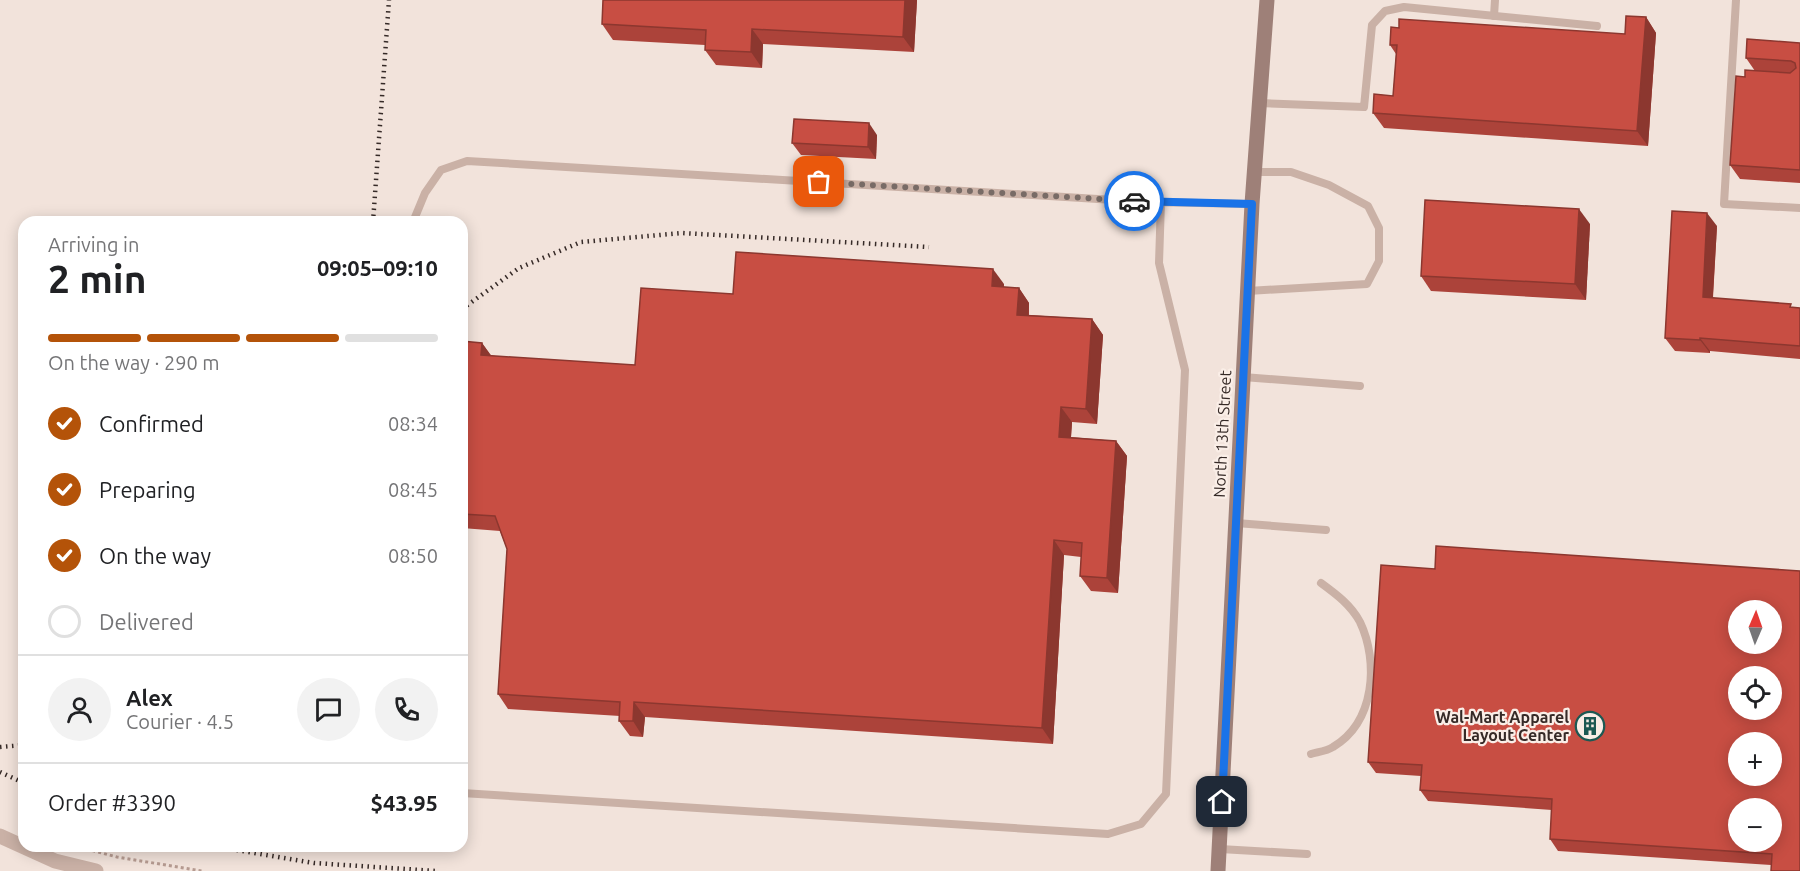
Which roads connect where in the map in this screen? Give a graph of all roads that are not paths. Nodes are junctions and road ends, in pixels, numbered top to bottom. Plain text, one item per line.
1 (1267, 0) edge
2 (1495, 0) edge
3 (1736, 0) edge
4 (1494, 16) junction
5 (1597, 26) dead end
6 (1732, 77) junction
7 (1743, 78) edge
8 (1259, 103) junction
9 (1255, 171) junction
10 (1161, 202) junction
11 (1252, 204) junction
12 (1800, 208) edge
13 (415, 216) edge
14 (1248, 291) junction
15 (1244, 377) junction
16 (1359, 386) dead end
17 (1236, 523) junction
18 (1326, 530) dead end
19 (1321, 583) dead end
20 (1311, 754) dead end
21 (468, 793) edge
22 (0, 836) edge
23 (18, 844) edge
24 (1220, 849) junction
25 (35, 852) edge
26 (1306, 854) dead end
27 (73, 868) edge
28 (96, 871) edge
29 (1218, 871) edge

1 - 8 main road, North 13th Street
2 - 4 lane
3 - 6 lane
4 - 5 lane
4 - 8 lane
6 - 7 lane
6 - 12 lane
8 - 9 main road, North 13th Street
9 - 11 main road, North 13th Street
9 - 14 lane
10 - 11 lane
10 - 13 lane
10 - 21 lane
11 - 14 main road, North 13th Street
14 - 15 main road, North 13th Street
15 - 16 lane
15 - 17 main road, North 13th Street
17 - 18 lane
17 - 24 main road, North 13th Street
19 - 20 lane
22 - 23 street
24 - 26 lane
24 - 29 main road, North 13th Street
25 - 27 street
27 - 28 street

